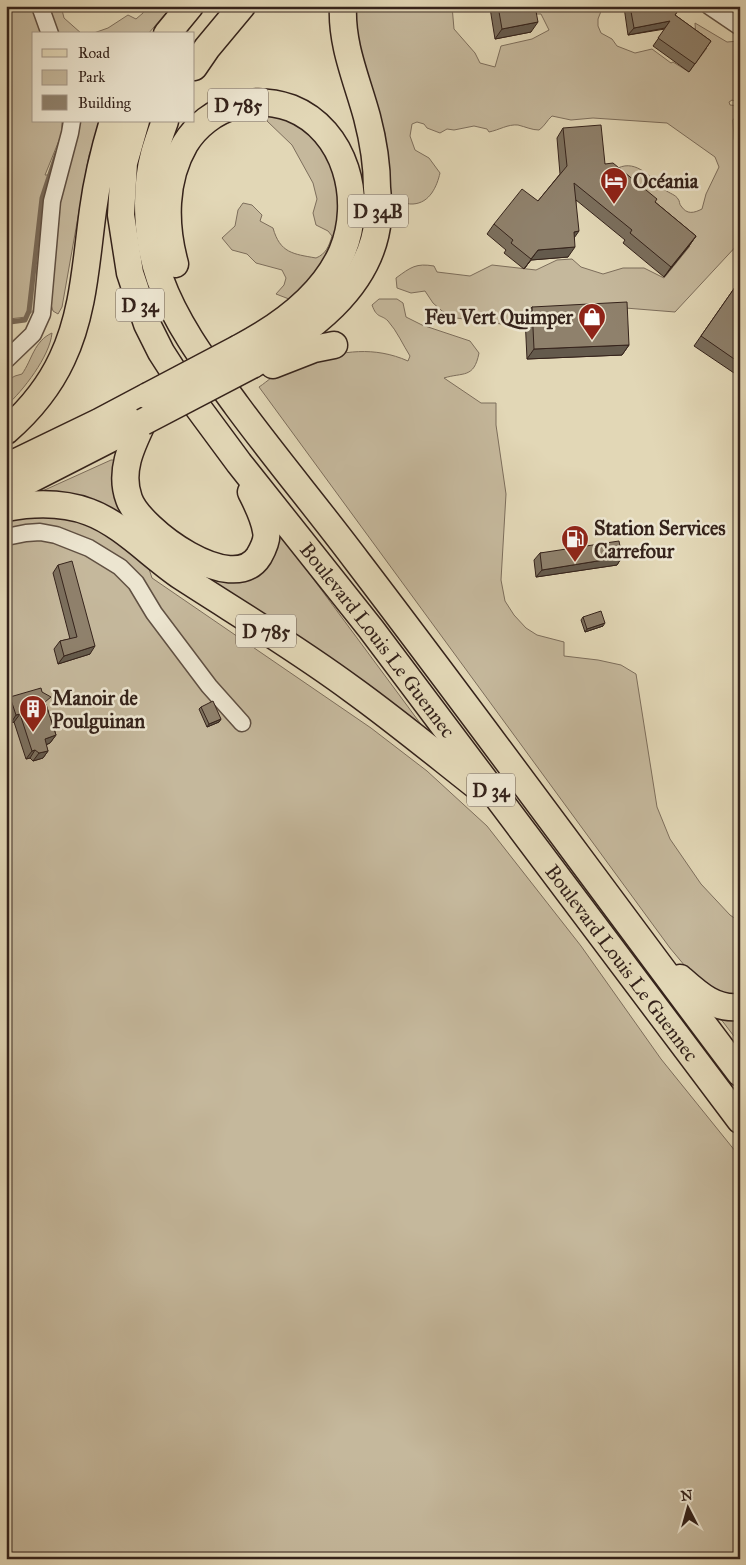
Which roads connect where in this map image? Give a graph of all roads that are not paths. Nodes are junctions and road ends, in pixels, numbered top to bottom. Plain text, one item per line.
1 (40, 6) edge
2 (190, 6) edge
3 (207, 6) edge
4 (242, 6) edge
5 (343, 6) edge
6 (709, 6) edge
7 (740, 26) edge
8 (49, 32) edge
9 (169, 32) edge
10 (187, 32) edge
11 (195, 67) edge
12 (72, 122) edge
13 (113, 122) edge
14 (136, 122) edge
15 (165, 122) edge
16 (334, 345) dead end
17 (9, 351) edge
18 (249, 362) junction
19 (143, 422) junction
20 (250, 423) junction
21 (6, 431) edge
22 (239, 464) junction
23 (6, 467) edge
24 (6, 492) edge
25 (6, 508) edge
26 (6, 537) edge
27 (242, 724) dead end
28 (504, 808) junction
29 (643, 944) junction
30 (740, 1007) edge
31 (740, 1073) edge
32 (740, 1120) edge

1 - 8 street
2 - 9 main road
3 - 10 main road
4 - 11 main road
5 - 18 main road, D 34B
6 - 7 street
12 - 17 street
13 - 21 main road
14 - 22 main road, Boulevard Louis Le Guennec / D 34
15 - 20 main road, Boulevard Louis Le Guennec / D 34
16 - 18 main road
18 - 19 main road, bridge
18 - 20 main road, D 785
18 - 23 main road, D 785, bridge
19 - 22 main road
19 - 24 main road
20 - 29 main road, Boulevard Louis Le Guennec / D 34
22 - 28 main road, Boulevard Louis Le Guennec / D 34
25 - 28 main road, D 785
26 - 27 street
28 - 32 main road, Boulevard Louis Le Guennec / D 34
29 - 30 main road
29 - 31 main road, Boulevard Louis Le Guennec / D 34

